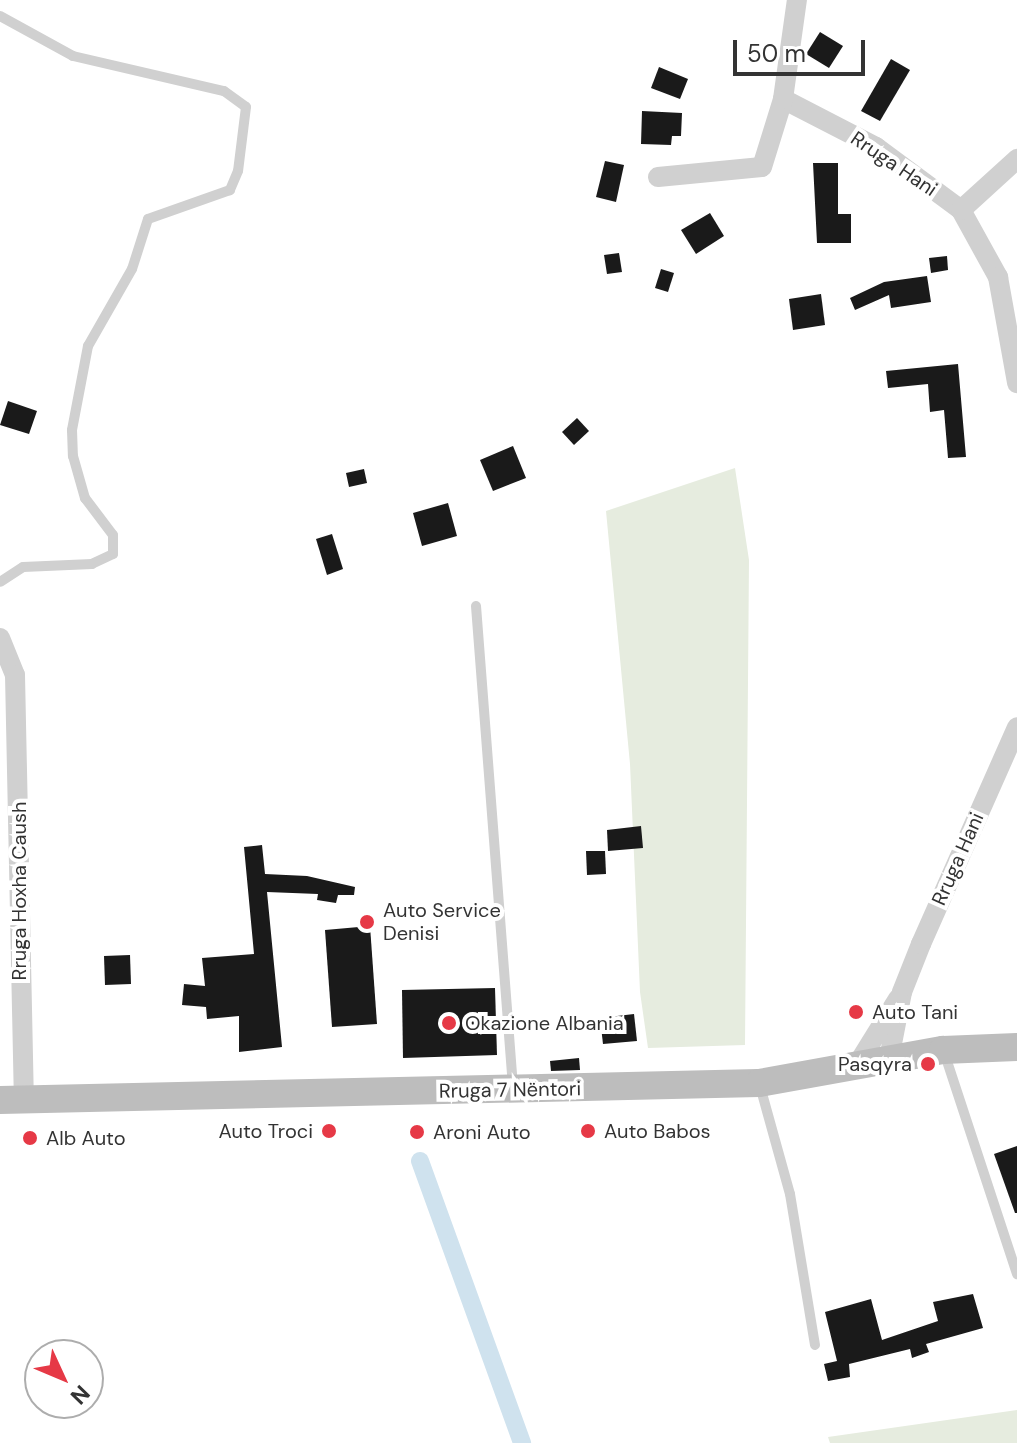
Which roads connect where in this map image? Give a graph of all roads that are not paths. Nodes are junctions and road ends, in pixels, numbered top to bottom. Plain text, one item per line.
1 (797, 0) edge
2 (0, 16) edge
3 (783, 99) junction
4 (1017, 159) edge
5 (658, 177) dead end
6 (961, 210) junction
7 (1017, 383) edge
8 (0, 582) edge
9 (476, 606) dead end
10 (0, 638) edge
11 (1017, 727) edge
12 (902, 992) junction
13 (1017, 1047) edge
14 (943, 1050) junction
15 (889, 1059) junction
16 (857, 1065) junction
17 (759, 1083) junction
18 (513, 1090) junction
19 (12, 1099) edge
20 (1017, 1274) edge
21 (815, 1345) dead end

1 - 3 street
2 - 8 lane
3 - 5 street
3 - 6 street, Rruga Hani
4 - 6 street
6 - 7 street, Rruga Hani
9 - 18 lane
10 - 19 street, Rruga Hoxha Caush
11 - 12 street, Rruga Hani
12 - 15 street, Rruga Hani
12 - 16 street, Rruga Hani
13 - 14 main road, Rruga 7 Nëntori
14 - 15 main road, Rruga 7 Nëntori
14 - 20 lane
15 - 16 main road, Rruga 7 Nëntori
16 - 17 main road, Rruga 7 Nëntori
17 - 18 main road, Rruga 7 Nëntori
17 - 21 lane
18 - 19 main road, Rruga 7 Nëntori

